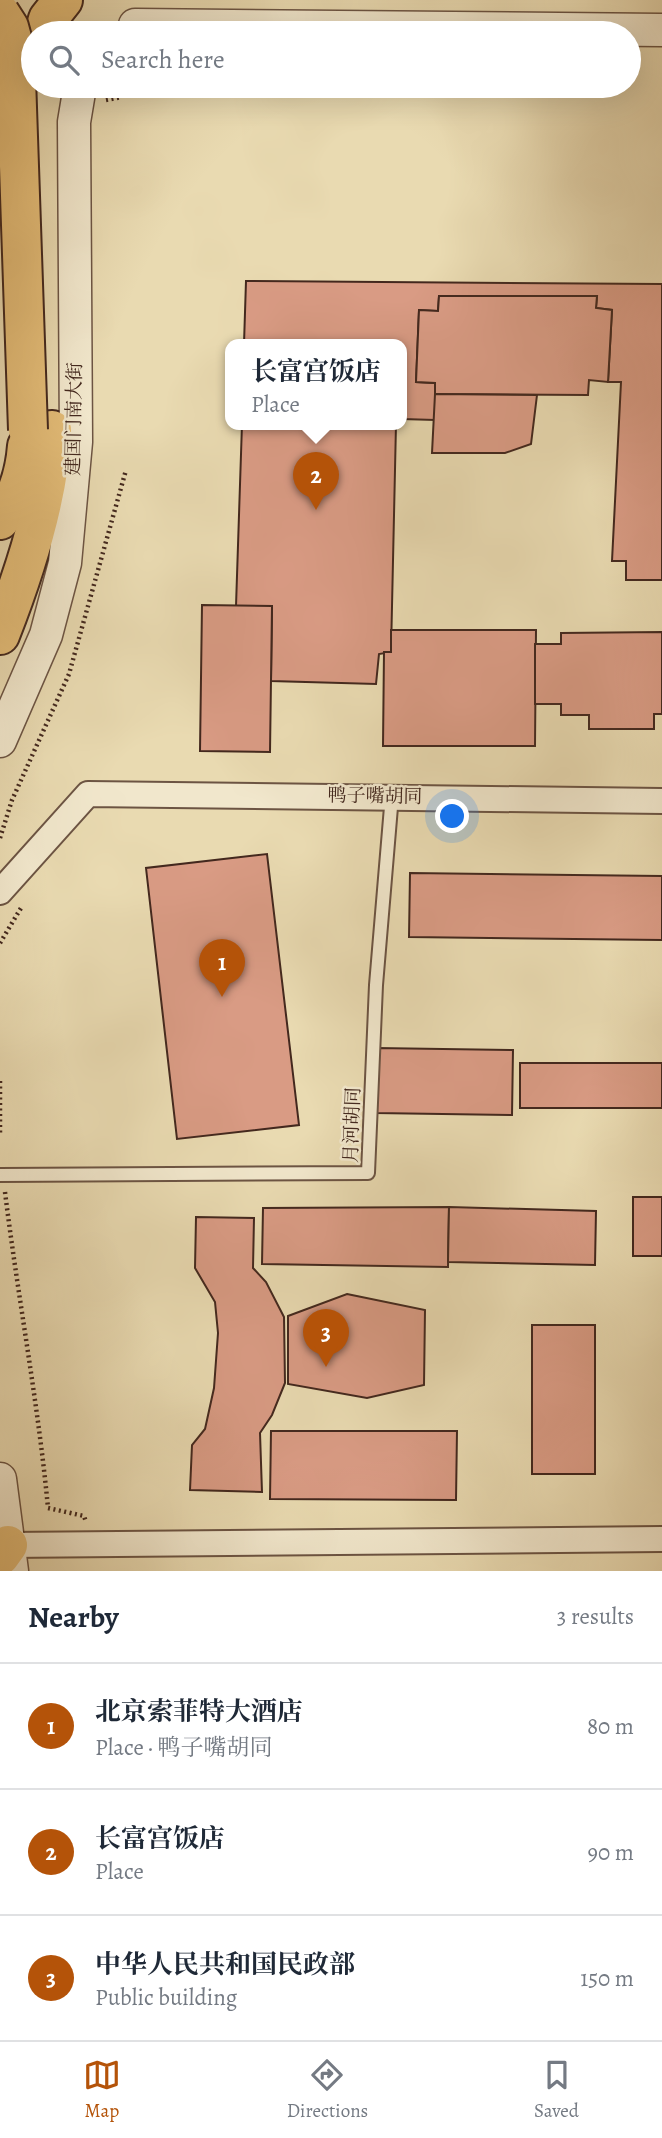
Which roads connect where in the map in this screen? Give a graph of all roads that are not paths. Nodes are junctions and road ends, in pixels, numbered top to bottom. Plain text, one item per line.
1 (63, 0) edge
2 (164, 0) edge
3 (0, 13) edge
4 (47, 21) edge
5 (179, 21) edge
6 (641, 30) edge
7 (662, 30) edge
8 (21, 71) edge
9 (0, 72) edge
10 (40, 98) edge
11 (77, 98) edge
12 (40, 430) junction
13 (0, 520) edge
14 (0, 635) edge
15 (0, 741) edge
16 (392, 795) junction
17 (662, 801) edge
18 (0, 892) edge
19 (2, 1180) edge
20 (0, 1479) edge
21 (662, 1539) edge
22 (7, 1557) edge

1 - 4 highway
2 - 5 street
3 - 12 highway, bridge
6 - 7 street
8 - 9 street
10 - 12 highway
11 - 15 street, 建国门南大街
12 - 13 highway
12 - 14 highway
16 - 17 street, 鸭子嘴胡同
16 - 18 street, 鸭子嘴胡同
16 - 19 lane, 月河胡同
20 - 22 street
21 - 22 street

